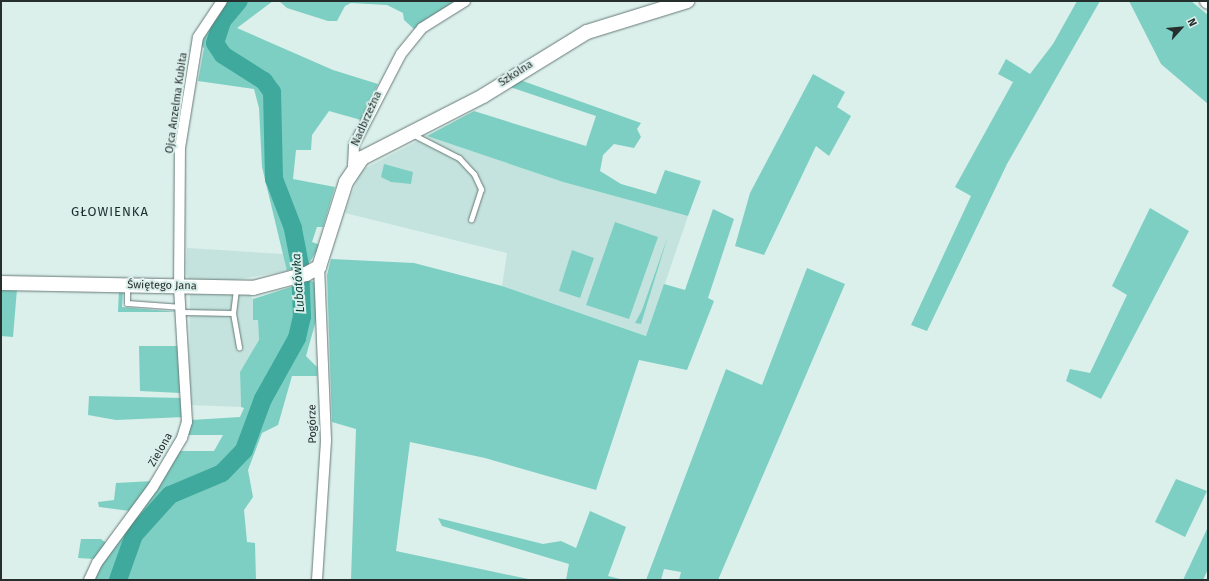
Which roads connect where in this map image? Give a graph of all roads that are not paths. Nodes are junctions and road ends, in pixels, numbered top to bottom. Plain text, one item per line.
1 (222, 1) edge
2 (465, 1) edge
3 (688, 1) edge
4 (410, 133) junction
5 (353, 166) junction
6 (471, 219) dead end
7 (319, 267) junction
8 (1, 284) edge
9 (127, 286) junction
10 (179, 287) junction
11 (236, 288) junction
12 (182, 309) junction
13 (233, 313) junction
14 (239, 347) dead end
15 (89, 580) edge
16 (317, 580) edge

1 - 10 street, Ojca Anzelma Kubita
2 - 5 street, Nadbrzeżna
3 - 4 street, Szkolna
4 - 5 street, Szkolna
4 - 6 lane
5 - 7 street, Nadbrzeżna
7 - 11 street, Świętego Jana
7 - 16 street, Pogórze
8 - 9 street, Świętego Jana
9 - 10 street, Świętego Jana
9 - 12 lane
10 - 11 street, Świętego Jana
10 - 12 street, Zielona
11 - 13 lane
12 - 13 lane
12 - 15 street, Zielona
13 - 14 lane

